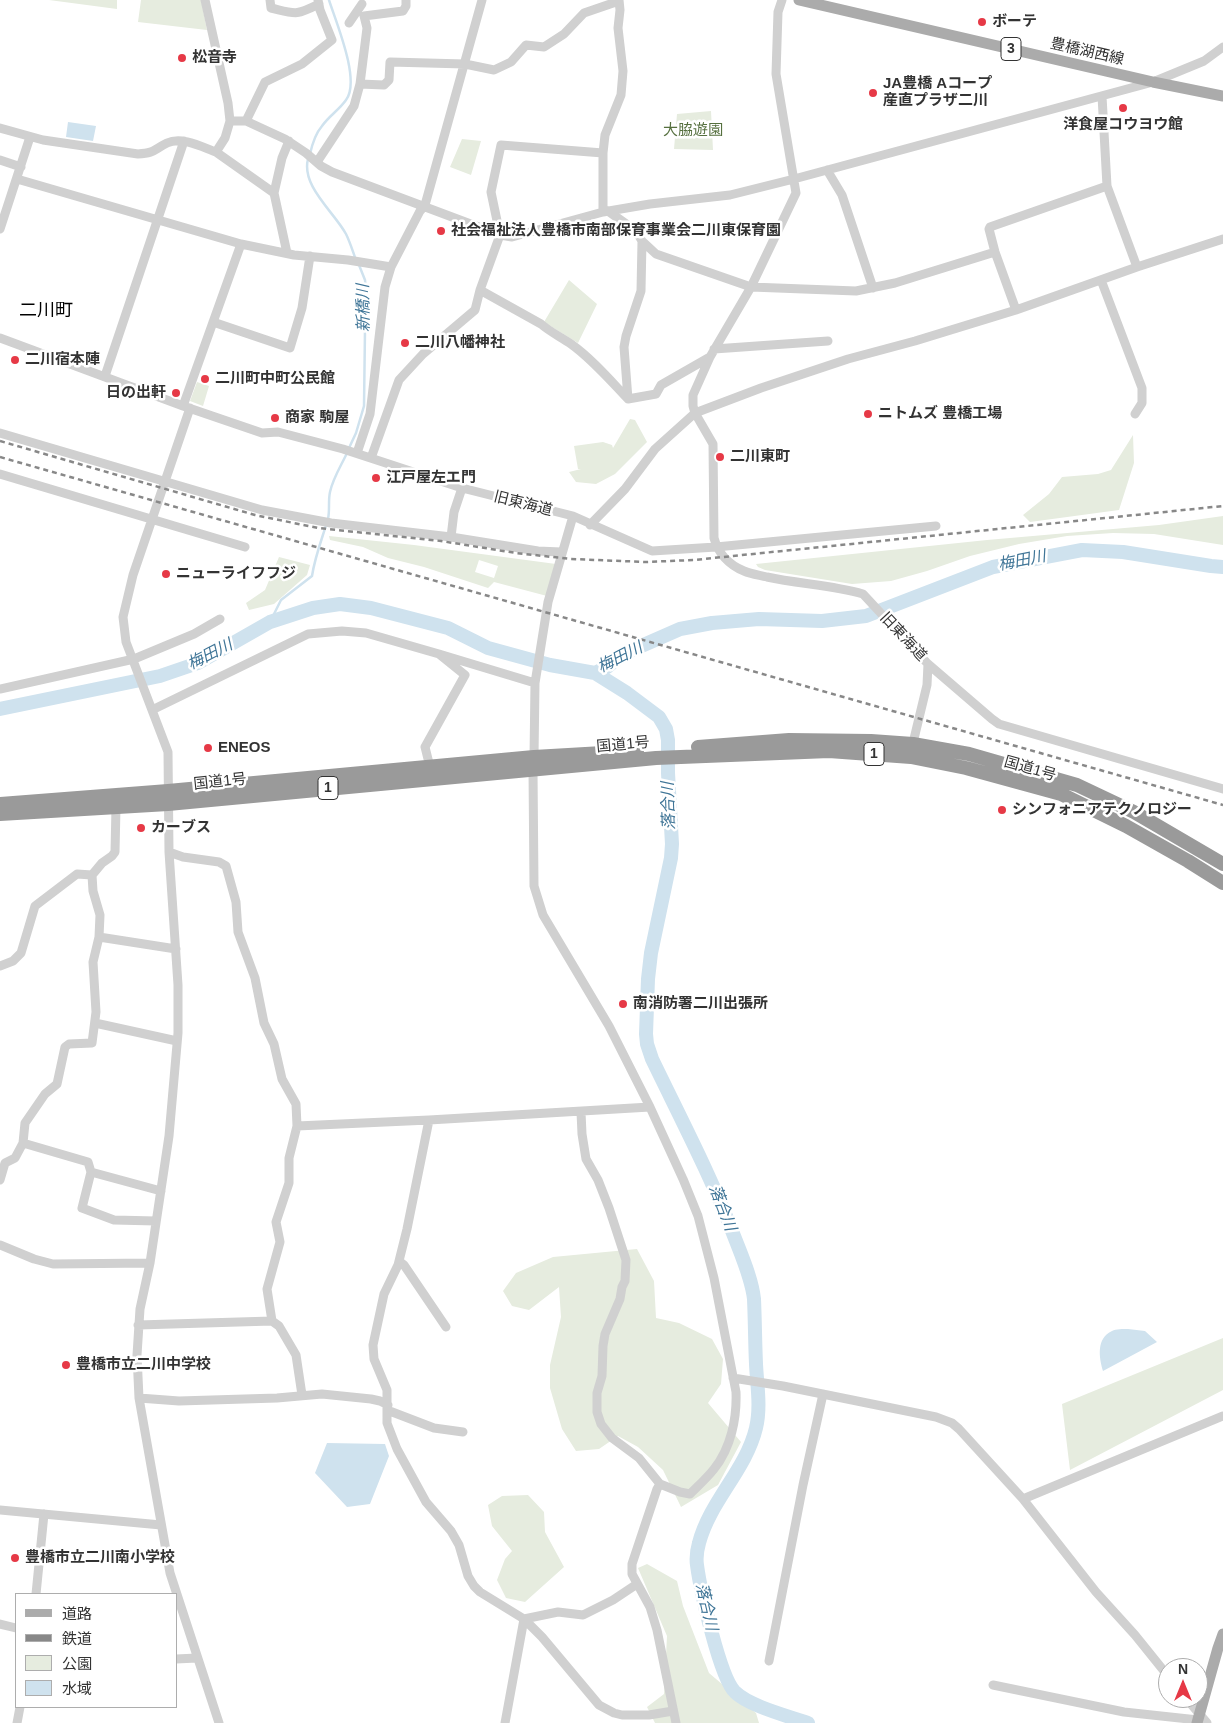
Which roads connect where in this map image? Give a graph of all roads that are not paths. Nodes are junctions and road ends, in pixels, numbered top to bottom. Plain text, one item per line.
1 (205, 0) edge
2 (270, 0) edge
3 (406, 0) edge
4 (482, 0) edge
5 (619, 0) edge
6 (782, 0) edge
7 (799, 0) edge
8 (319, 2) edge
9 (362, 2) edge
10 (364, 16) junction
11 (349, 23) dead end
12 (1223, 47) edge
13 (465, 64) junction
14 (1153, 82) junction
15 (360, 84) junction
16 (1102, 96) junction
17 (1223, 96) edge
18 (230, 121) junction
19 (246, 122) junction
20 (0, 128) edge
21 (30, 137) junction
22 (184, 141) junction
23 (289, 141) junction
24 (216, 152) junction
25 (603, 153) junction
26 (0, 160) edge
27 (316, 161) junction
28 (21, 167) junction
29 (827, 170) junction
30 (17, 179) junction
31 (794, 179) junction
32 (1106, 186) junction
33 (274, 193) junction
34 (423, 207) junction
35 (605, 211) junction
36 (159, 221) junction
37 (0, 228) edge
38 (500, 235) junction
39 (1223, 240) edge
40 (642, 241) junction
41 (241, 244) junction
42 (995, 252) junction
43 (287, 253) junction
44 (310, 256) junction
45 (391, 267) junction
46 (1137, 267) junction
47 (1101, 280) junction
48 (751, 287) junction
49 (873, 288) junction
50 (480, 290) junction
51 (1016, 310) junction
52 (213, 322) junction
53 (0, 338) edge
54 (828, 341) dead end
55 (712, 353) junction
56 (104, 376) junction
57 (628, 399) junction
58 (186, 407) junction
59 (695, 413) junction
60 (1135, 414) dead end
61 (0, 433) edge
62 (351, 451) junction
63 (371, 458) junction
64 (0, 474) edge
65 (165, 482) junction
66 (462, 488) junction
67 (573, 516) junction
68 (153, 517) junction
69 (590, 524) junction
70 (936, 526) dead end
71 (451, 537) junction
72 (245, 547) dead end
73 (716, 547) junction
74 (561, 552) junction
75 (220, 619) dead end
76 (439, 654) junction
77 (135, 662) junction
78 (928, 664) junction
79 (536, 682) junction
80 (0, 689) edge
81 (151, 707) junction
82 (912, 751) junction
83 (533, 764) junction
84 (430, 767) junction
85 (1223, 789) edge
86 (168, 797) junction
87 (0, 804) edge
88 (116, 807) junction
89 (0, 814) edge
90 (169, 852) junction
91 (1223, 864) edge
92 (92, 874) junction
93 (1223, 883) edge
94 (99, 937) junction
95 (176, 949) junction
96 (0, 966) edge
97 (95, 1023) junction
98 (177, 1041) junction
99 (650, 1107) junction
100 (582, 1112) junction
101 (428, 1120) junction
102 (297, 1126) junction
103 (23, 1143) junction
104 (91, 1172) junction
105 (0, 1180) edge
106 (161, 1191) junction
107 (156, 1221) junction
108 (0, 1245) edge
109 (399, 1261) junction
110 (150, 1263) junction
111 (272, 1321) junction
112 (138, 1325) junction
113 (446, 1327) dead end
114 (733, 1378) junction
115 (823, 1394) junction
116 (302, 1395) junction
117 (139, 1398) junction
118 (387, 1408) junction
119 (1223, 1416) edge
120 (463, 1432) dead end
121 (660, 1484) junction
122 (1023, 1499) junction
123 (0, 1510) edge
124 (44, 1514) junction
125 (161, 1525) junction
126 (637, 1584) junction
127 (36, 1593) edge
128 (176, 1593) edge
129 (178, 1598) edge
130 (524, 1619) junction
131 (0, 1624) edge
132 (15, 1628) edge
133 (1223, 1634) edge
134 (197, 1658) junction
135 (178, 1659) edge
136 (769, 1661) dead end
137 (1158, 1664) edge
138 (993, 1685) dead end
139 (20, 1708) edge
140 (1192, 1708) edge
141 (673, 1711) junction
142 (1200, 1720) edge
143 (17, 1723) edge
144 (219, 1723) edge
145 (505, 1723) edge
146 (676, 1723) edge

1 - 18 street
2 - 8 street
3 - 10 street
4 - 13 street
5 - 13 street
5 - 25 street
6 - 31 street
7 - 14 main road, 豊橋湖西線 / 3
8 - 19 street
9 - 10 street
9 - 11 street
10 - 15 street
12 - 14 street
13 - 15 street
13 - 34 street
14 - 16 street
14 - 17 main road, 豊橋湖西線 / 3
15 - 27 street
16 - 29 street
16 - 32 street
18 - 19 street
18 - 24 street
19 - 23 street
20 - 21 street
21 - 22 street
21 - 28 street
22 - 24 street
22 - 36 street
23 - 27 street
23 - 33 street
24 - 33 street
25 - 35 street
25 - 38 street
26 - 28 street
27 - 34 street
28 - 30 street
29 - 31 street
29 - 49 street
30 - 36 street
30 - 37 street
31 - 35 street
31 - 48 street
32 - 42 street
32 - 46 street
33 - 43 street
34 - 38 street
34 - 45 street
35 - 38 street
35 - 40 street
36 - 41 street
36 - 56 street
38 - 50 street
39 - 46 street
40 - 48 street
40 - 57 street
41 - 43 street
41 - 52 street
42 - 49 street
42 - 51 street
43 - 44 street
44 - 45 street
44 - 52 street
45 - 62 street
46 - 47 street
47 - 51 street
47 - 60 street
48 - 49 street
48 - 55 street
50 - 57 street
50 - 63 street
51 - 59 street
52 - 58 street
53 - 56 street, 旧東海道
54 - 55 street
55 - 57 street
55 - 59 street
56 - 58 street, 旧東海道
58 - 62 street, 旧東海道
58 - 65 street
59 - 69 street
59 - 73 street
61 - 65 street
62 - 63 street, 旧東海道
63 - 66 street, 旧東海道
64 - 68 street
65 - 68 street
65 - 71 street
66 - 67 street, 旧東海道
66 - 71 street
67 - 69 street, 旧東海道
67 - 74 street
68 - 72 street
68 - 77 street
69 - 73 street, 旧東海道
70 - 73 street
71 - 74 street
73 - 78 street, 旧東海道
74 - 79 street
75 - 77 street
76 - 79 street
76 - 81 street
76 - 84 street
77 - 80 street
77 - 81 street
78 - 82 street
78 - 85 street, 旧東海道
79 - 83 street
81 - 86 street
82 - 83 highway, 国道1号 / 1
82 - 91 highway, 国道1号 / 1
82 - 93 highway, 国道1号 / 1
83 - 84 highway, 国道1号 / 1
83 - 86 highway, 国道1号 / 1
83 - 99 street
84 - 86 highway, 国道1号 / 1
86 - 87 highway, 国道1号 / 1
86 - 88 highway, 国道1号 / 1
86 - 90 street
88 - 89 highway, 国道1号 / 1
88 - 92 street
90 - 95 street
90 - 102 street
92 - 94 street
92 - 96 street
94 - 95 street
94 - 97 street
95 - 98 street
97 - 98 street
97 - 103 street
98 - 106 street
99 - 100 street
99 - 114 street
100 - 101 street
100 - 121 street
101 - 102 street
101 - 109 street
102 - 111 street
103 - 104 street
103 - 105 street
104 - 106 street
104 - 107 street
106 - 107 street
107 - 110 street
108 - 110 street
109 - 113 street
109 - 118 street
110 - 112 street
111 - 112 street
111 - 116 street
112 - 117 street
114 - 115 street
114 - 121 street
115 - 122 street
115 - 136 street
116 - 117 street
116 - 118 street
117 - 125 street
118 - 120 street
118 - 130 street
119 - 122 street
121 - 126 street
122 - 137 street
123 - 124 street
124 - 125 street
124 - 127 street
125 - 128 street
126 - 130 street
126 - 141 street
129 - 134 street
130 - 141 street
130 - 145 street
131 - 132 street
133 - 142 main road
134 - 135 street
134 - 144 street
138 - 142 street
139 - 143 street
140 - 142 street
141 - 146 street

